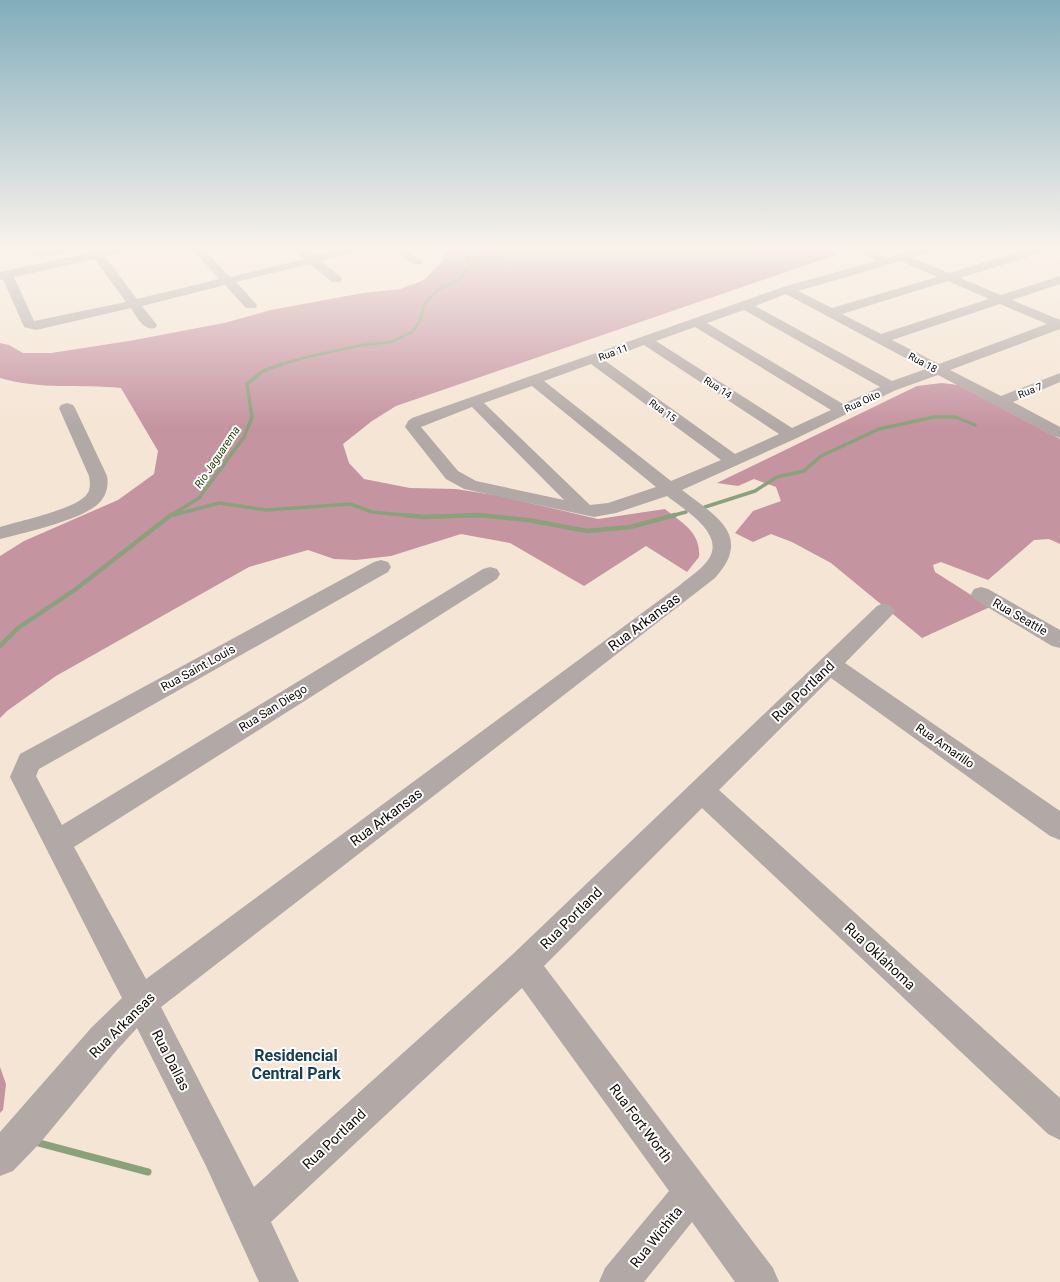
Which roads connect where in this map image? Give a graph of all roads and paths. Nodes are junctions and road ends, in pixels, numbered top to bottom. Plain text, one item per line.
1 (20, 307) edge
2 (122, 307) edge
3 (136, 307) edge
4 (742, 307) edge
5 (746, 307) edge
6 (818, 307) edge
7 (851, 307) edge
8 (979, 307) edge
9 (1016, 307) edge
10 (830, 313) junction
11 (696, 322) junction
12 (150, 325) dead end
13 (1059, 325) edge
14 (880, 339) junction
15 (645, 340) junction
16 (593, 359) junction
17 (938, 369) junction
18 (1060, 378) edge
19 (535, 380) junction
20 (891, 387) junction
21 (474, 402) junction
22 (1000, 402) junction
23 (67, 408) dead end
24 (842, 410) junction
25 (415, 431) joint
26 (1060, 433) edge
27 (791, 435) junction
28 (734, 461) junction
29 (669, 489) junction
30 (585, 510) junction
31 (0, 533) edge
32 (381, 567) dead end
33 (490, 574) dead end
34 (980, 594) dead end
35 (884, 611) dead end
36 (1060, 640) edge
37 (830, 665) junction
38 (24, 777) joint
39 (701, 790) junction
40 (1058, 823) edge
41 (57, 843) junction
42 (524, 965) junction
43 (142, 1001) junction
44 (1060, 1122) edge
45 (0, 1158) edge
46 (692, 1192) junction
47 (250, 1216) junction
48 (279, 1282) edge
49 (619, 1282) edge
50 (759, 1282) edge

1 - 2 street
3 - 12 street
4 - 11 street, Rua 11
5 - 20 street
6 - 10 street, Rua 18
7 - 10 street
8 - 14 street
9 - 13 street
10 - 14 street, Rua 18
11 - 15 street, Rua 11
11 - 24 street
13 - 17 street, Rua Oito
14 - 17 street, Rua 18
15 - 16 street, Rua 11
15 - 27 street, Rua 14
16 - 19 street, Rua 11
16 - 28 street, Rua 15
17 - 20 street, Rua Oito
17 - 22 street, Rua 18
18 - 22 street, Rua 7
19 - 21 street, Rua 11
19 - 29 street, Rua Arkansas
20 - 24 street, Rua Oito
21 - 25 street, Rua 11
21 - 30 street
22 - 26 street, Rua 18
23 - 31 street
24 - 27 street, Rua Oito
25 - 30 street, Rua Oito
27 - 28 street, Rua Oito
28 - 29 street, Rua Oito
29 - 30 street, Rua Oito
29 - 43 street, Rua Arkansas
32 - 38 street, Rua Saint Louis
33 - 41 street, Rua San Diego
34 - 36 street, Rua Seattle
35 - 37 street, Rua Portland
37 - 39 street, Rua Portland
37 - 40 street, Rua Amarillo
38 - 41 street, Rua Dallas
39 - 42 street, Rua Portland
39 - 44 street, Rua Oklahoma
41 - 43 street, Rua Dallas
42 - 46 street, Rua Fort Worth
42 - 47 street, Rua Portland
43 - 45 street, Rua Arkansas
43 - 47 street, Rua Dallas
46 - 49 street, Rua Wichita
46 - 50 street, Rua Fort Worth
47 - 48 street, Rua Dallas

